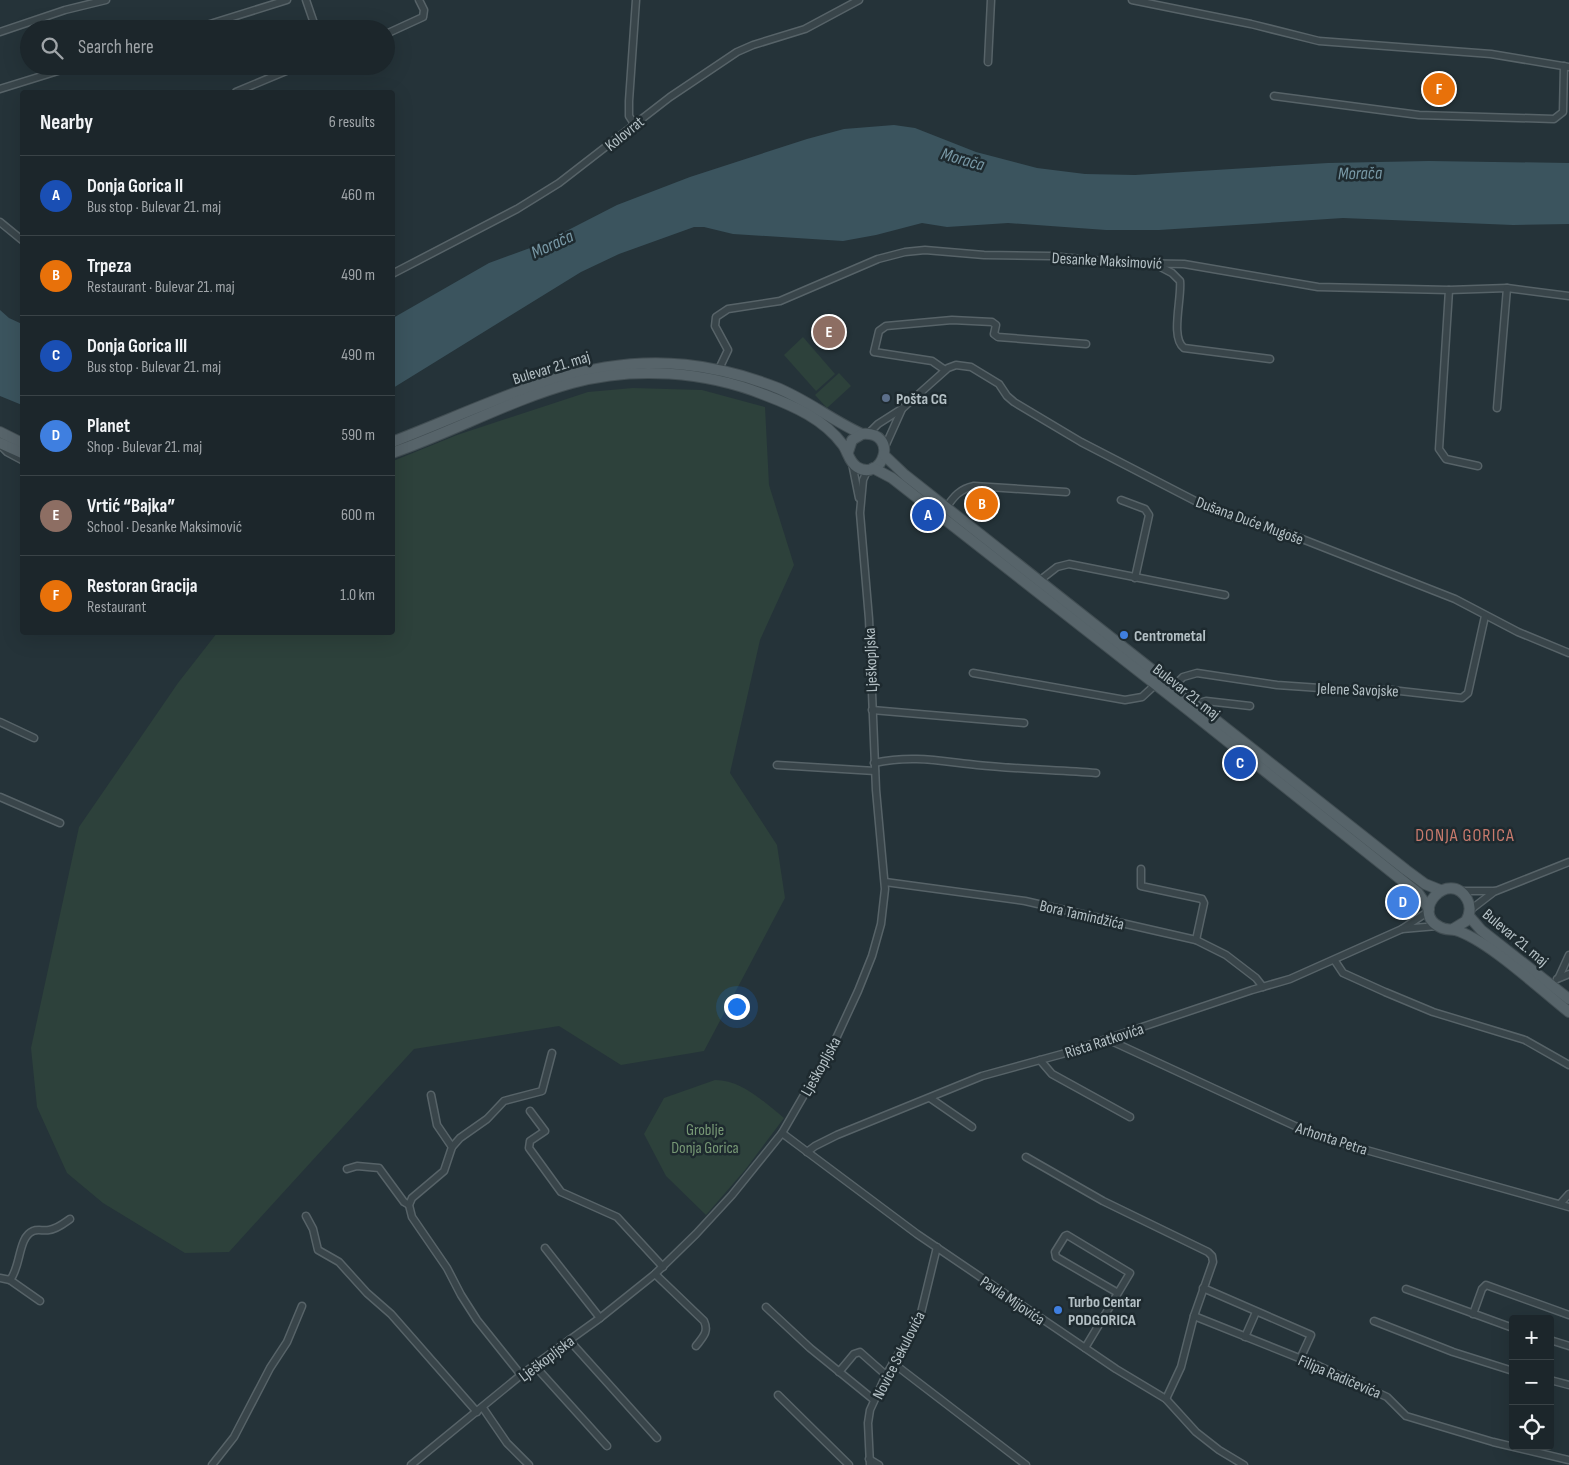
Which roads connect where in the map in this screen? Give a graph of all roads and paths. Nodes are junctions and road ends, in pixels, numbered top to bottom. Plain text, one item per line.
1 (106, 0) edge
2 (287, 0) edge
3 (306, 0) edge
4 (419, 0) edge
5 (636, 0) edge
6 (859, 0) edge
7 (991, 0) edge
8 (1132, 0) edge
9 (35, 20) edge
10 (223, 20) edge
11 (313, 20) edge
12 (20, 25) edge
13 (395, 30) edge
14 (0, 32) edge
15 (988, 62) dead end
16 (1566, 67) edge
17 (45, 75) edge
18 (277, 75) edge
19 (0, 89) edge
20 (241, 90) edge
21 (1274, 96) dead end
22 (635, 124) junction
23 (0, 222) edge
24 (20, 238) edge
25 (1152, 263) junction
26 (395, 272) edge
27 (1507, 288) junction
28 (1449, 290) junction
29 (1569, 296) edge
30 (1086, 344) dead end
31 (1270, 359) dead end
32 (945, 370) junction
33 (718, 371) junction
34 (903, 408) junction
35 (1497, 408) dead end
36 (0, 432) edge
37 (865, 433) junction
38 (395, 441) edge
39 (20, 442) edge
40 (0, 444) edge
41 (395, 452) edge
42 (848, 452) junction
43 (884, 452) junction
44 (20, 453) edge
45 (20, 459) edge
46 (852, 463) junction
47 (1478, 466) dead end
48 (870, 469) junction
49 (1066, 492) dead end
50 (1121, 500) dead end
51 (860, 504) junction
52 (946, 508) junction
53 (1135, 578) junction
54 (1039, 581) junction
55 (1225, 595) dead end
56 (1485, 616) junction
57 (1569, 651) edge
58 (973, 673) dead end
59 (1155, 685) junction
60 (1173, 687) junction
61 (1195, 704) junction
62 (1250, 706) dead end
63 (872, 710) junction
64 (0, 722) edge
65 (1024, 723) dead end
66 (34, 738) dead end
67 (874, 763) junction
68 (777, 765) dead end
69 (875, 771) junction
70 (1096, 773) dead end
71 (0, 797) edge
72 (60, 823) dead end
73 (1569, 862) edge
74 (1141, 870) dead end
75 (884, 882) junction
76 (1440, 890) junction
77 (1459, 891) junction
78 (1496, 891) junction
79 (1429, 910) junction
80 (1469, 914) junction
81 (1437, 926) junction
82 (1402, 929) junction
83 (1453, 929) junction
84 (1196, 940) junction
85 (1569, 955) edge
86 (1335, 960) junction
87 (1569, 974) edge
88 (1559, 977) junction
89 (1550, 985) junction
90 (1263, 986) junction
91 (1569, 999) edge
92 (1569, 1012) edge
93 (1107, 1039) junction
94 (552, 1053) dead end
95 (1040, 1060) junction
96 (1569, 1065) edge
97 (431, 1095) dead end
98 (930, 1098) junction
99 (530, 1111) dead end
100 (1130, 1117) dead end
101 (972, 1126) dead end
102 (782, 1133) junction
103 (452, 1147) junction
104 (807, 1152) junction
105 (1026, 1156) dead end
106 (347, 1169) dead end
107 (1569, 1194) edge
108 (1560, 1204) junction
109 (408, 1205) junction
110 (1569, 1207) edge
111 (306, 1216) dead end
112 (70, 1219) dead end
113 (937, 1247) junction
114 (545, 1248) dead end
115 (662, 1267) junction
116 (655, 1274) junction
117 (0, 1278) edge
118 (10, 1280) junction
119 (1204, 1288) junction
120 (1406, 1289) dead end
121 (1118, 1293) junction
122 (40, 1301) dead end
123 (302, 1306) dead end
124 (766, 1307) dead end
125 (1256, 1312) junction
126 (1473, 1314) junction
127 (1569, 1315) edge
128 (1194, 1316) junction
129 (600, 1318) junction
130 (1374, 1321) dead end
131 (1509, 1327) edge
132 (1245, 1337) junction
133 (569, 1340) junction
134 (1554, 1341) edge
135 (696, 1346) dead end
136 (1569, 1346) edge
137 (1085, 1348) junction
138 (1300, 1359) junction
139 (893, 1363) junction
140 (535, 1366) junction
141 (1509, 1370) edge
142 (839, 1372) junction
143 (886, 1375) junction
144 (521, 1376) junction
145 (1554, 1381) edge
146 (1569, 1385) edge
147 (778, 1395) dead end
148 (1166, 1399) junction
149 (874, 1400) junction
150 (480, 1410) junction
151 (657, 1438) dead end
152 (607, 1446) dead end
153 (1569, 1460) edge
154 (869, 1462) edge
155 (212, 1465) edge
156 (411, 1465) edge
157 (528, 1465) edge
158 (849, 1465) edge
159 (880, 1465) edge
160 (1026, 1465) edge
161 (1244, 1465) edge

1 - 9 street
2 - 10 street
3 - 11 street
4 - 13 street
5 - 22 street
6 - 22 street, Kolovrat
7 - 15 street
8 - 16 street
12 - 14 street
16 - 21 street
17 - 19 street
18 - 20 street
22 - 26 street, Kolovrat
23 - 24 street
25 - 28 street, Desanke Maksimović
25 - 31 street
25 - 33 street, Desanke Maksimović
27 - 28 street, Desanke Maksimović
27 - 29 street, Desanke Maksimović
27 - 35 street
28 - 47 street
30 - 32 street
32 - 34 street
32 - 56 street, Dušana Duće Mugoše
33 - 37 main road, Bulevar 21. maj
33 - 38 main road, Bulevar 21. maj
34 - 37 street
34 - 43 street
36 - 39 main road
37 - 42 main road
37 - 43 main road, Bulevar 21. maj
40 - 44 main road
40 - 45 street
41 - 42 main road, Bulevar 21. maj
42 - 46 main road, Bulevar 21. maj
43 - 48 main road
43 - 52 main road, Bulevar 21. maj
46 - 48 main road, Bulevar 21. maj
46 - 51 street, Lješkopljska
48 - 51 street, Lješkopljska
48 - 59 main road, Bulevar 21. maj
49 - 52 street
50 - 53 street
51 - 63 street, Lješkopljska
52 - 54 main road, Bulevar 21. maj
53 - 54 street
53 - 55 street
54 - 60 main road, Bulevar 21. maj
56 - 57 street, Dušana Duće Mugoše
56 - 60 street, Jelene Savojske
58 - 59 street
59 - 79 main road, Bulevar 21. maj
60 - 61 main road, Bulevar 21. maj
61 - 62 street
61 - 76 main road, Bulevar 21. maj
63 - 65 street
63 - 67 street, Lješkopljska
64 - 66 street
67 - 69 street, Lješkopljska
67 - 70 street
68 - 69 street
69 - 75 street, Lješkopljska
71 - 72 street
73 - 78 street
74 - 84 street
75 - 84 street, Bora Tamindžića
75 - 102 street, Lješkopljska
76 - 77 main road, Bulevar 21. maj
76 - 79 main road
77 - 78 street
77 - 80 main road, Bulevar 21. maj
78 - 80 street
79 - 81 main road, Bulevar 21. maj
79 - 82 street, Rista Ratkovića
80 - 83 main road, Bulevar 21. maj
80 - 89 main road, Bulevar 21. maj
81 - 82 street, Rista Ratkovića
81 - 83 main road, Bulevar 21. maj
82 - 86 street, Rista Ratkovića
83 - 92 main road, Bulevar 21. maj
84 - 90 street, Bora Tamindžića
85 - 88 street
86 - 90 street, Rista Ratkovića
86 - 96 street
87 - 88 street
88 - 89 street
89 - 91 main road, Bulevar 21. maj
90 - 93 street, Rista Ratkovića
93 - 95 street, Rista Ratkovića
93 - 108 street, Arhonta Petra
94 - 103 street
95 - 98 street, Rista Ratkovića
95 - 100 street
97 - 103 street
98 - 101 street
98 - 104 street, Rista Ratkovića
99 - 115 street
102 - 104 street, Pavla Mijovića
102 - 115 street, Lješkopljska
103 - 109 street
104 - 113 street, Pavla Mijovića
105 - 119 street
106 - 109 street
107 - 108 street
108 - 110 street, Arhonta Petra
109 - 144 street
111 - 150 street
112 - 118 street
113 - 137 street, Pavla Mijovića
113 - 139 street, Novice Sekulovića
114 - 129 street
115 - 116 street, Lješkopljska
116 - 129 street, Lješkopljska
116 - 135 street
117 - 118 street
118 - 122 street
119 - 125 street
119 - 128 street
120 - 126 street
121 - 121 street
121 - 137 street
123 - 155 street
124 - 142 street
125 - 132 street
125 - 138 street
126 - 127 street
126 - 131 street
128 - 132 street, Filipa Radičevića
128 - 148 street
129 - 133 street, Lješkopljska
130 - 141 street
132 - 138 street, Filipa Radičevića
133 - 140 street, Lješkopljska
133 - 151 street
134 - 136 street
137 - 148 street, Pavla Mijovića
138 - 153 street, Filipa Radičevića
139 - 143 street, Novice Sekulovića
139 - 160 street
140 - 144 street, Lješkopljska
140 - 152 street
142 - 143 street
142 - 149 street
143 - 149 street, Novice Sekulovića
144 - 150 street, Lješkopljska
145 - 146 street
147 - 158 street
148 - 161 street, Pavla Mijovića
149 - 154 street, Novice Sekulovića
150 - 156 street, Lješkopljska
150 - 157 street
154 - 159 street

